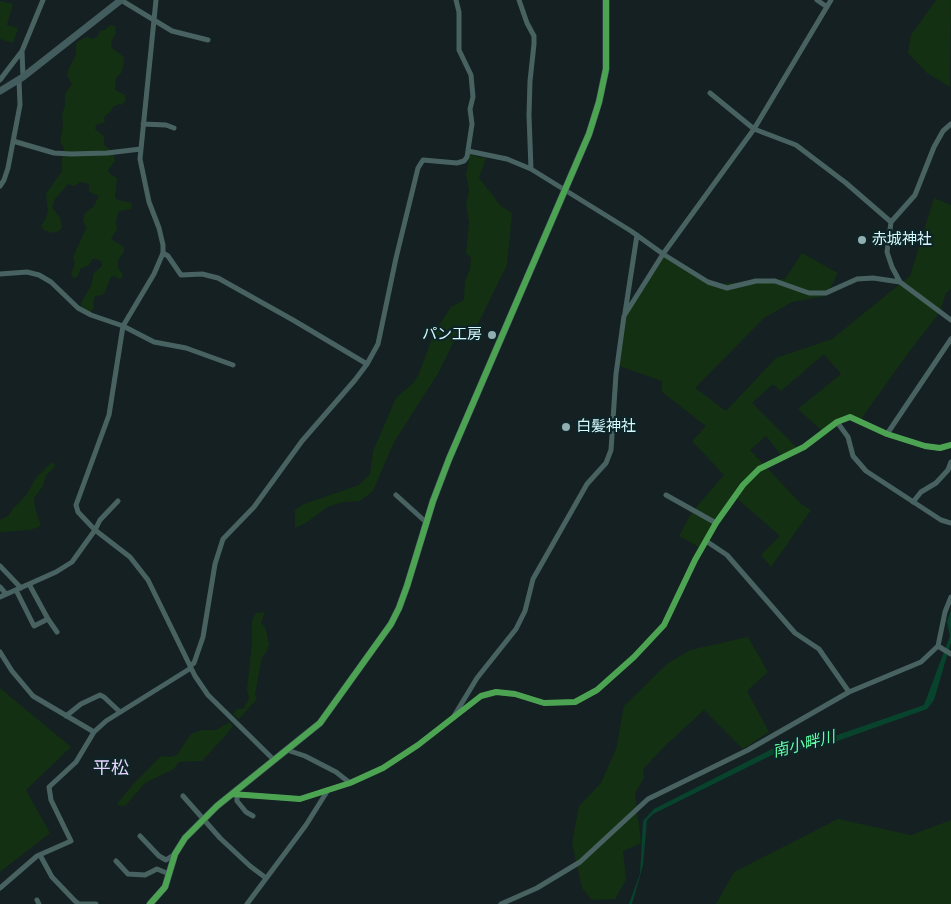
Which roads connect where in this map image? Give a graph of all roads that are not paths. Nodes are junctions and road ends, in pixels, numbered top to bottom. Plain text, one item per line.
1 (43, 0) edge
2 (121, 0) edge
3 (156, 0) edge
4 (456, 0) edge
5 (519, 0) edge
6 (606, 0) edge
7 (817, 0) edge
8 (831, 0) edge
9 (827, 8) junction
10 (154, 19) junction
11 (208, 40) dead end
12 (22, 51) junction
13 (21, 78) junction
14 (0, 80) edge
15 (0, 90) edge
16 (710, 93) dead end
17 (143, 124) junction
18 (951, 124) edge
19 (174, 128) dead end
20 (754, 129) junction
21 (13, 141) junction
22 (141, 149) junction
23 (468, 151) junction
24 (531, 169) junction
25 (0, 186) edge
26 (565, 190) junction
27 (891, 222) junction
28 (637, 235) junction
29 (163, 253) junction
30 (663, 254) junction
31 (0, 274) edge
32 (900, 282) junction
33 (624, 316) junction
34 (951, 320) edge
35 (123, 326) junction
36 (951, 339) edge
37 (367, 364) junction
38 (233, 365) dead end
39 (837, 422) junction
40 (887, 434) junction
41 (951, 445) edge
42 (951, 462) edge
43 (396, 495) dead end
44 (666, 495) dead end
45 (118, 502) dead end
46 (913, 502) junction
47 (427, 523) junction
48 (716, 523) junction
49 (951, 523) edge
50 (95, 530) junction
51 (706, 540) junction
52 (0, 566) edge
53 (29, 584) junction
54 (0, 587) edge
55 (18, 589) junction
56 (6, 594) junction
57 (0, 597) edge
58 (951, 597) edge
59 (48, 619) junction
60 (57, 632) dead end
61 (940, 648) junction
62 (0, 652) edge
63 (950, 654) edge
64 (191, 667) junction
65 (849, 692) junction
66 (120, 712) junction
67 (66, 716) junction
68 (451, 720) junction
69 (94, 732) junction
70 (286, 750) junction
71 (274, 760) junction
72 (350, 783) junction
73 (328, 789) junction
74 (234, 795) junction
75 (183, 796) dead end
76 (253, 816) dead end
77 (203, 819) junction
78 (140, 836) dead end
79 (175, 854) junction
80 (40, 855) junction
81 (116, 861) dead end
82 (170, 874) junction
83 (266, 878) junction
84 (0, 888) edge
85 (96, 904) edge
86 (150, 904) edge
87 (247, 904) edge
88 (501, 904) edge

1 - 12 street
2 - 10 street
2 - 13 street
3 - 10 street
4 - 23 street
5 - 24 street
6 - 26 street
7 - 9 street
8 - 9 street
9 - 20 street
10 - 11 street
10 - 17 street
12 - 13 street
12 - 14 street
13 - 15 street
13 - 21 street
16 - 20 street
17 - 19 street
17 - 22 street
18 - 27 street
20 - 27 street
20 - 30 street
21 - 22 street
21 - 25 street
22 - 29 street
23 - 24 street
23 - 37 street
24 - 26 street
26 - 28 street
26 - 47 street
27 - 32 street
28 - 30 street
28 - 33 street
29 - 35 street
29 - 37 street
30 - 32 street
30 - 33 street
31 - 35 street
32 - 34 street
33 - 68 street
35 - 38 street
35 - 50 street
36 - 40 street
37 - 64 street
39 - 40 street
39 - 46 street
39 - 48 street
40 - 41 street
42 - 46 street
43 - 47 street
44 - 48 street
45 - 50 street
46 - 49 street
47 - 70 street
48 - 51 street
50 - 53 street
50 - 64 street
51 - 65 street
51 - 68 street
52 - 55 street
53 - 55 street
53 - 59 street
54 - 56 street
55 - 56 street
55 - 59 street
56 - 57 street
58 - 61 street
59 - 60 street
61 - 63 street
61 - 65 street
62 - 67 street
64 - 66 street
64 - 71 street
65 - 88 street
66 - 67 street
66 - 69 street
67 - 69 street
68 - 72 street
69 - 80 street
70 - 71 street
70 - 72 street
71 - 74 street
72 - 73 street
73 - 74 street
73 - 83 street
74 - 76 street
74 - 77 street
75 - 77 street
77 - 79 street
77 - 83 street
78 - 79 street
79 - 82 street
80 - 84 street
80 - 85 street
81 - 82 street
82 - 86 street
83 - 87 street

